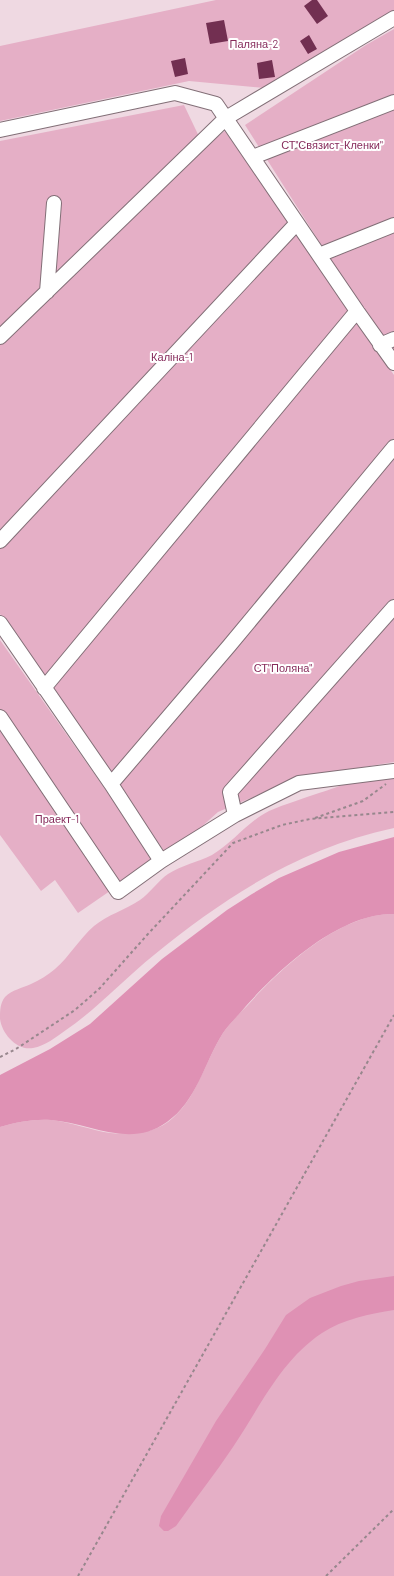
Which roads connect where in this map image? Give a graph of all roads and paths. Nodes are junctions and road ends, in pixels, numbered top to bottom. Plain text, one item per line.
1 (394, 18) edge
2 (394, 102) edge
3 (226, 118) junction
4 (0, 130) edge
5 (253, 157) junction
6 (54, 203) dead end
7 (297, 222) junction
8 (394, 224) edge
9 (319, 255) junction
10 (47, 292) junction
11 (356, 311) junction
12 (0, 337) edge
13 (394, 339) edge
14 (380, 344) junction
15 (394, 362) edge
16 (394, 447) edge
17 (0, 541) edge
18 (391, 617) edge
19 (0, 623) edge
20 (44, 688) junction
21 (0, 717) edge
22 (391, 778) edge
23 (111, 784) junction
24 (394, 812) edge
25 (235, 814) junction
26 (310, 819) junction
27 (161, 861) junction
28 (394, 1015) edge
29 (0, 1057) edge
30 (394, 1509) edge
31 (78, 1576) edge
32 (326, 1576) edge

1 - 3 street
2 - 5 street
3 - 4 street
3 - 5 street
3 - 10 street
5 - 7 street
6 - 10 street
7 - 9 street
7 - 17 street
8 - 9 street
9 - 11 street
10 - 12 street
11 - 14 street
11 - 20 street
13 - 14 street
14 - 15 street
16 - 23 street
18 - 25 street
19 - 20 street
20 - 23 street
21 - 27 street
22 - 25 street
22 - 26 path
23 - 27 street
24 - 26 path
25 - 27 street
26 - 29 path
28 - 31 path
30 - 32 path

